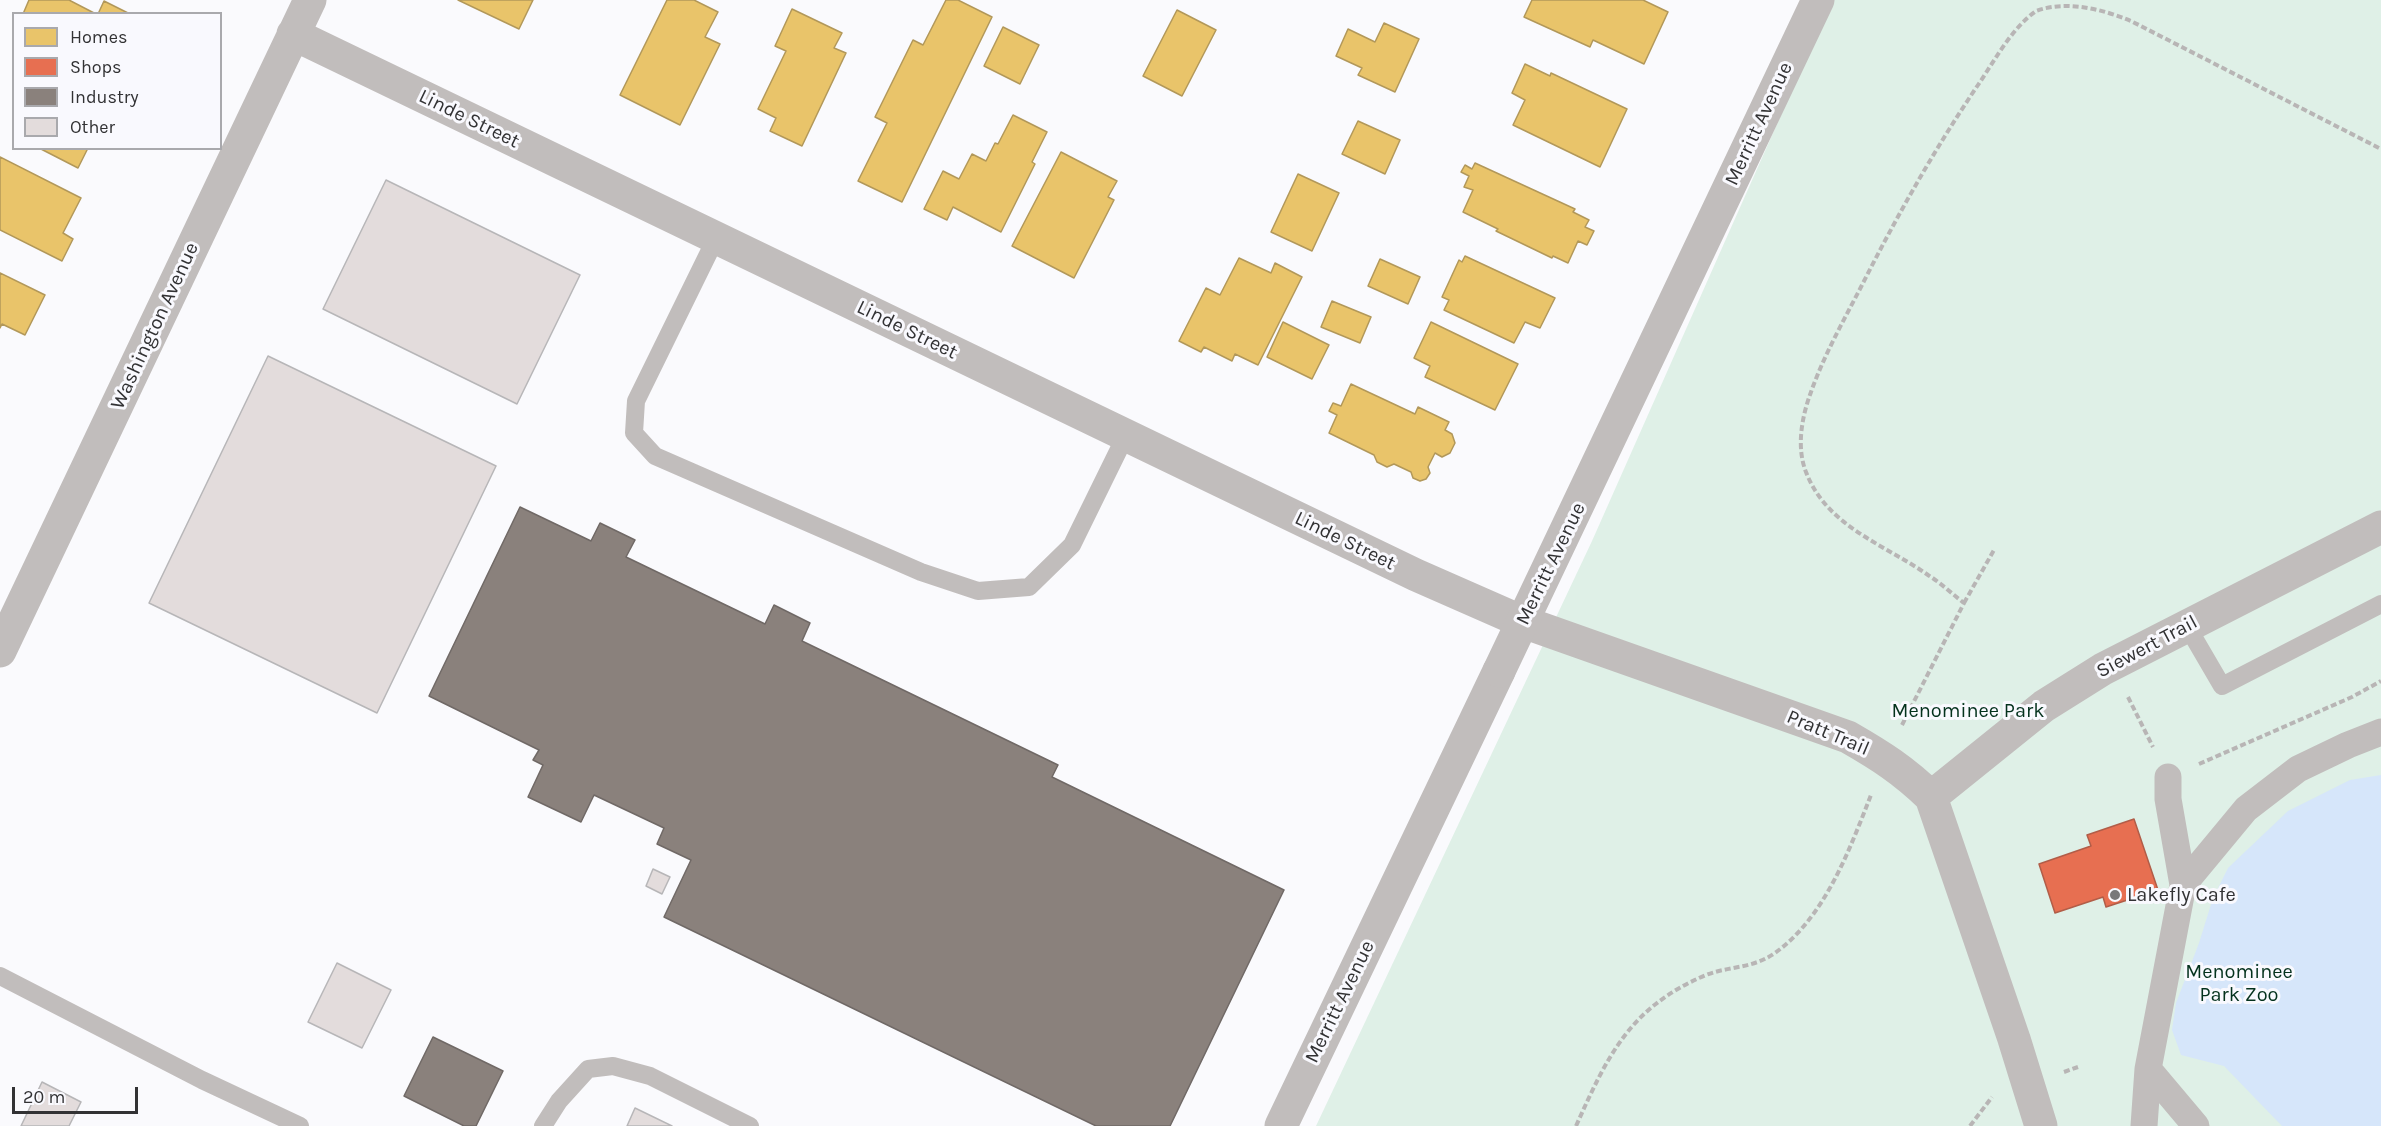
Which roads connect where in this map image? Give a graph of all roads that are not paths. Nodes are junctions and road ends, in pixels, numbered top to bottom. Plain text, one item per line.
1 (310, 0) edge
2 (1818, 0) edge
3 (293, 34) junction
4 (716, 238) junction
5 (1126, 435) junction
6 (2381, 526) edge
7 (2381, 604) edge
8 (1523, 622) junction
9 (2187, 626) junction
10 (0, 651) edge
11 (2381, 732) edge
12 (2168, 777) road end
13 (1931, 797) junction
14 (2183, 885) junction
15 (0, 976) edge
16 (2148, 1069) junction
17 (300, 1126) edge
18 (543, 1126) edge
19 (750, 1126) edge
20 (1281, 1126) edge
21 (2041, 1126) edge
22 (2144, 1126) edge
23 (2196, 1126) edge

1 - 3 street, Washington Avenue
2 - 8 street, Merritt Avenue
3 - 4 street, Linde Street
3 - 10 street, Washington Avenue
4 - 5 street, Linde Street
4 - 5 lane
5 - 8 street, Linde Street
6 - 9 street, Siewert Trail
7 - 9 lane
8 - 13 street, Pratt Trail
8 - 20 street, Merritt Avenue
9 - 13 street, Siewert Trail
11 - 14 street
12 - 14 street
13 - 21 street, Pratt Trail
14 - 16 street
15 - 17 lane
16 - 22 street
16 - 23 street
18 - 19 lane

